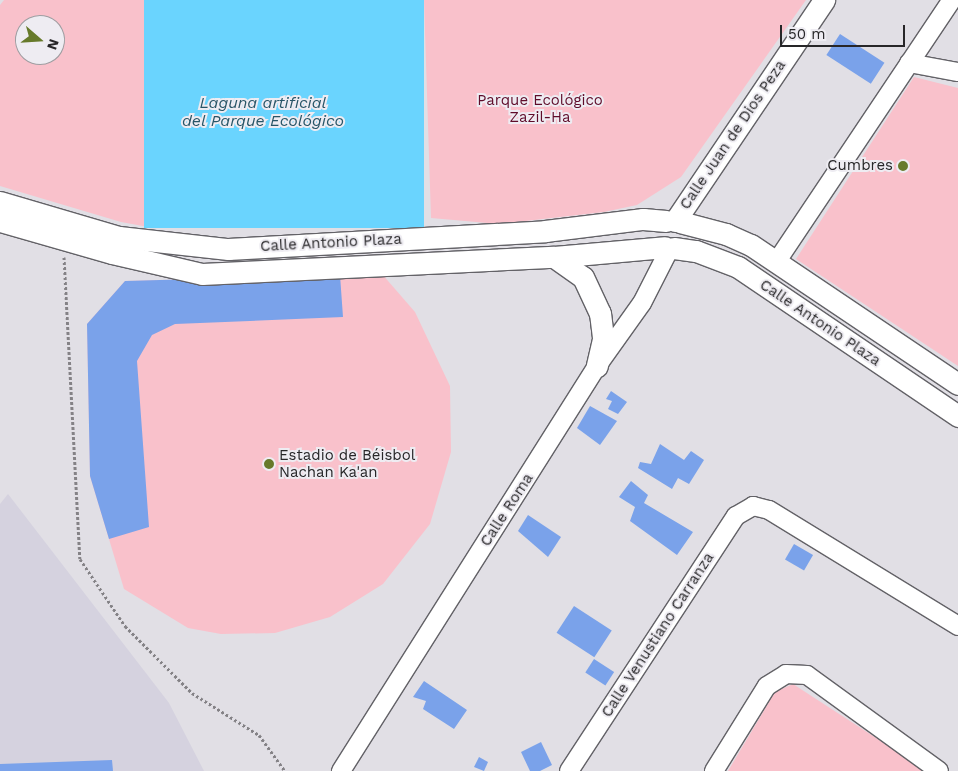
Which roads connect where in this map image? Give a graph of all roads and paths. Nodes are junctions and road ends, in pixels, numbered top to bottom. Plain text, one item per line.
1 (824, 0) edge
2 (952, 0) edge
3 (909, 63) junction
4 (958, 72) edge
5 (0, 202) edge
6 (0, 221) edge
7 (674, 221) junction
8 (63, 239) junction
9 (670, 247) junction
10 (554, 257) junction
11 (777, 261) junction
12 (597, 366) junction
13 (958, 384) edge
14 (958, 416) edge
15 (958, 626) edge
16 (285, 771) edge
17 (341, 771) edge
18 (569, 771) edge
19 (714, 771) edge
20 (939, 771) edge

1 - 7 main road, Calle Juan de Dios Peza
2 - 3 street
3 - 4 street
3 - 11 street
5 - 7 main road, Calle Antonio Plaza
6 - 8 main road, Calle Antonio Plaza
7 - 9 main road
7 - 11 main road, Calle Antonio Plaza
8 - 10 main road, Calle Antonio Plaza
8 - 16 path
9 - 10 main road, Calle Antonio Plaza
9 - 12 street, Calle Roma
9 - 14 main road, Calle Antonio Plaza
10 - 12 main road
11 - 13 main road, Calle Antonio Plaza
12 - 17 street, Calle Roma
15 - 18 street, Calle Venustiano Carranza
19 - 20 street

